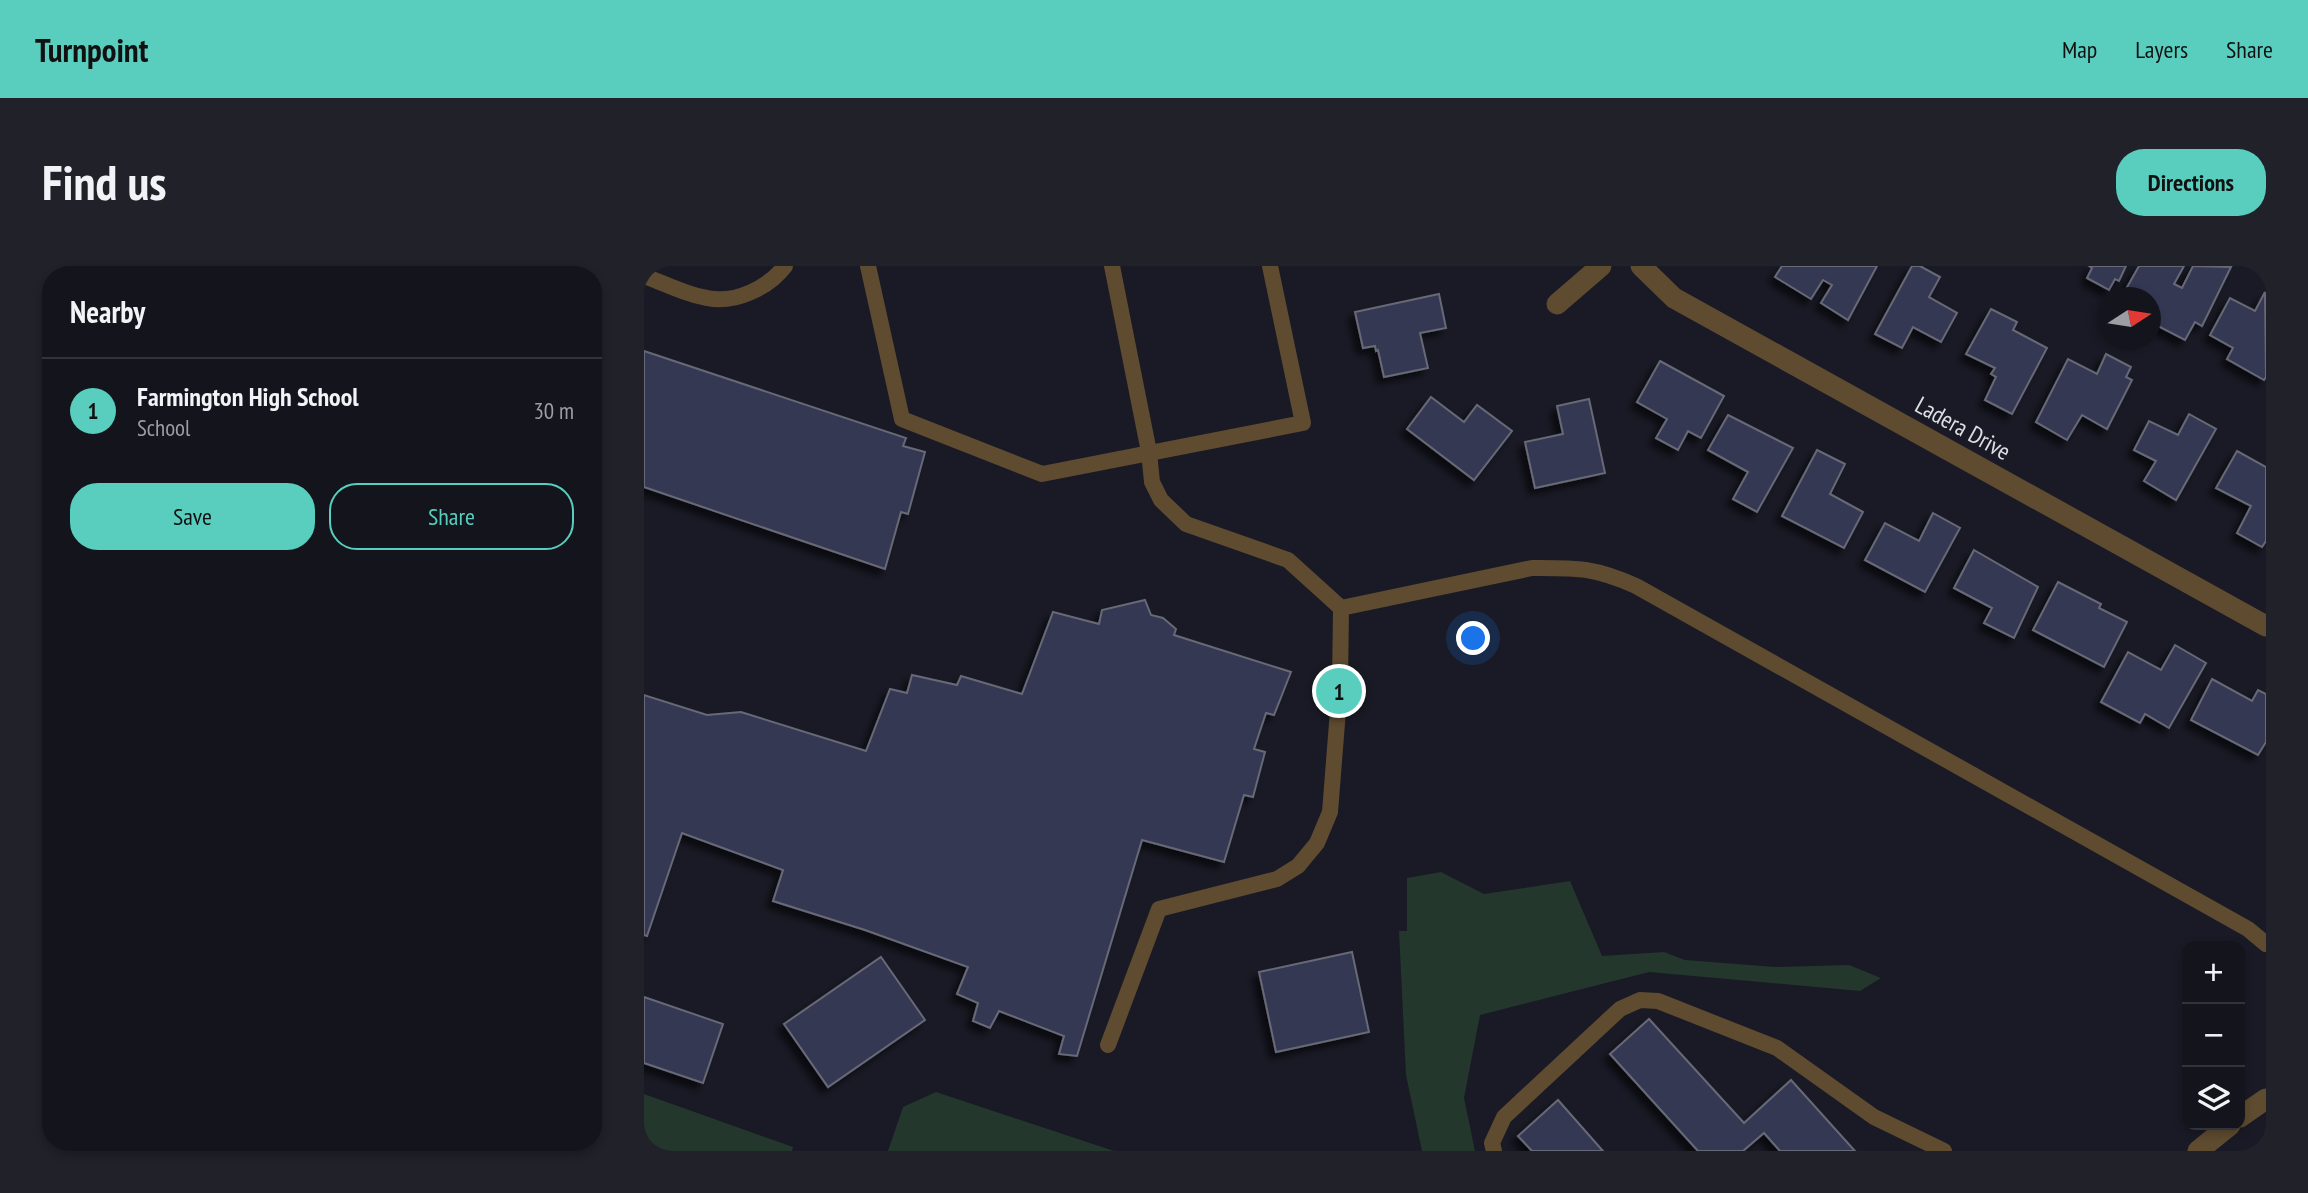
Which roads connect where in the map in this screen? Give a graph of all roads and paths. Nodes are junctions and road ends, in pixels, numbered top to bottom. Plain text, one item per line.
1 (785, 266) edge
2 (868, 266) edge
3 (1112, 266) edge
4 (1270, 266) edge
5 (1601, 266) edge
6 (1641, 266) edge
7 (644, 276) edge
8 (1556, 304) dead end
9 (1149, 452) junction
10 (1341, 608) junction
11 (2266, 626) edge
12 (2266, 944) edge
13 (1108, 1045) dead end
14 (2266, 1099) edge
15 (2245, 1114) edge
16 (2224, 1130) edge
17 (1494, 1151) edge
18 (1944, 1151) edge
19 (2198, 1151) edge

1 - 7 lane
2 - 9 lane
3 - 9 lane
4 - 9 lane
5 - 8 street
6 - 11 street, Ladera Drive
9 - 10 lane
10 - 12 lane
10 - 13 lane
14 - 15 street
16 - 19 street
17 - 18 lane

